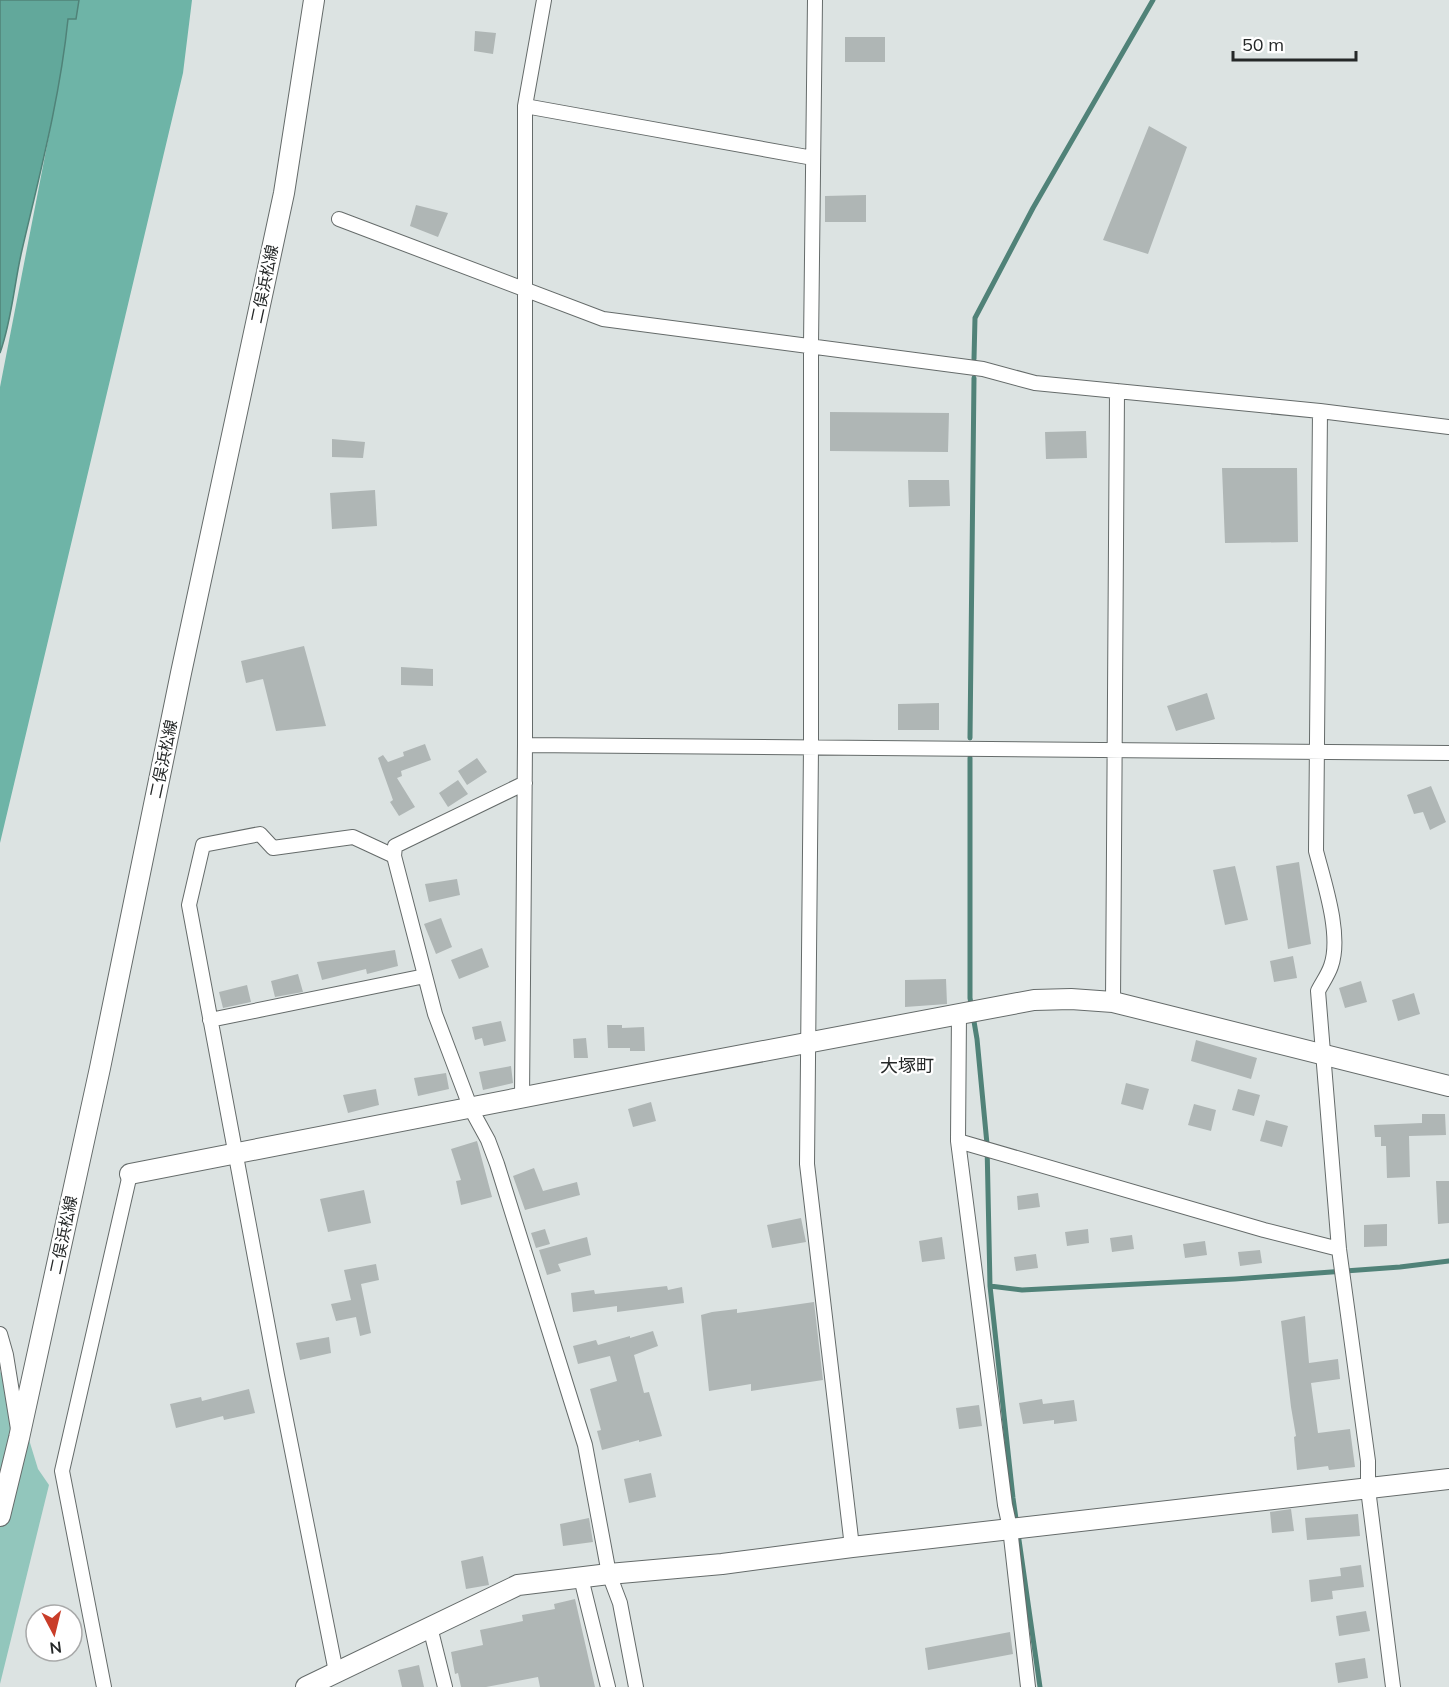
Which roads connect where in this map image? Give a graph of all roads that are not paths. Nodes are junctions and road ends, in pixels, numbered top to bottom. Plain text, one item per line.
1 (314, 0) edge
2 (544, 0) edge
3 (815, 0) edge
4 (525, 106) junction
5 (813, 158) junction
6 (339, 219) dead end
7 (525, 288) junction
8 (811, 345) junction
9 (1117, 391) junction
10 (1320, 411) junction
11 (1449, 427) edge
12 (525, 745) junction
13 (811, 747) junction
14 (1113, 751) junction
15 (1316, 751) junction
16 (1449, 753) edge
17 (525, 783) junction
18 (394, 856) junction
19 (425, 976) junction
20 (1113, 1002) junction
21 (959, 1013) junction
22 (210, 1020) junction
23 (807, 1042) junction
24 (1322, 1054) junction
25 (1449, 1086) edge
26 (522, 1098) junction
27 (471, 1109) junction
28 (958, 1141) junction
29 (235, 1154) junction
30 (130, 1174) joint
31 (1339, 1249) junction
32 (0, 1334) edge
33 (19, 1438) junction
34 (1449, 1479) edge
35 (1368, 1489) junction
36 (0, 1516) edge
37 (1010, 1528) junction
38 (852, 1546) junction
39 (609, 1574) junction
40 (581, 1578) junction
41 (430, 1627) junction
42 (336, 1672) junction
43 (104, 1687) edge
44 (306, 1687) edge
45 (445, 1687) edge
46 (608, 1687) edge
47 (636, 1687) edge
48 (1028, 1687) edge
49 (1393, 1687) edge

1 - 33 street, 二俣浜松線
2 - 4 street
3 - 5 street
4 - 5 street
4 - 7 street
5 - 8 street
6 - 7 street
7 - 8 street
7 - 12 street
8 - 9 street
8 - 13 street
9 - 10 street
9 - 14 street
10 - 11 street
10 - 15 street
12 - 13 street
12 - 17 street
13 - 14 street
13 - 23 street
14 - 15 street
14 - 20 street
15 - 16 street
15 - 24 street
17 - 18 street
17 - 26 street
18 - 19 street
18 - 22 street
19 - 22 street
19 - 27 street
20 - 21 street
20 - 24 street
21 - 23 street
21 - 28 street
22 - 29 street
23 - 26 street
23 - 38 street
24 - 25 street
24 - 31 street
26 - 27 street
27 - 29 street
27 - 39 street
28 - 31 street
28 - 37 street
29 - 30 street
29 - 42 street
30 - 43 street
31 - 35 street
32 - 33 street
33 - 36 street, 二俣浜松線
34 - 35 street
35 - 37 street
35 - 49 street
37 - 38 street
37 - 48 street
38 - 39 street
39 - 40 street
39 - 47 street
40 - 41 street
40 - 46 street
41 - 42 street
41 - 45 street
42 - 44 street

